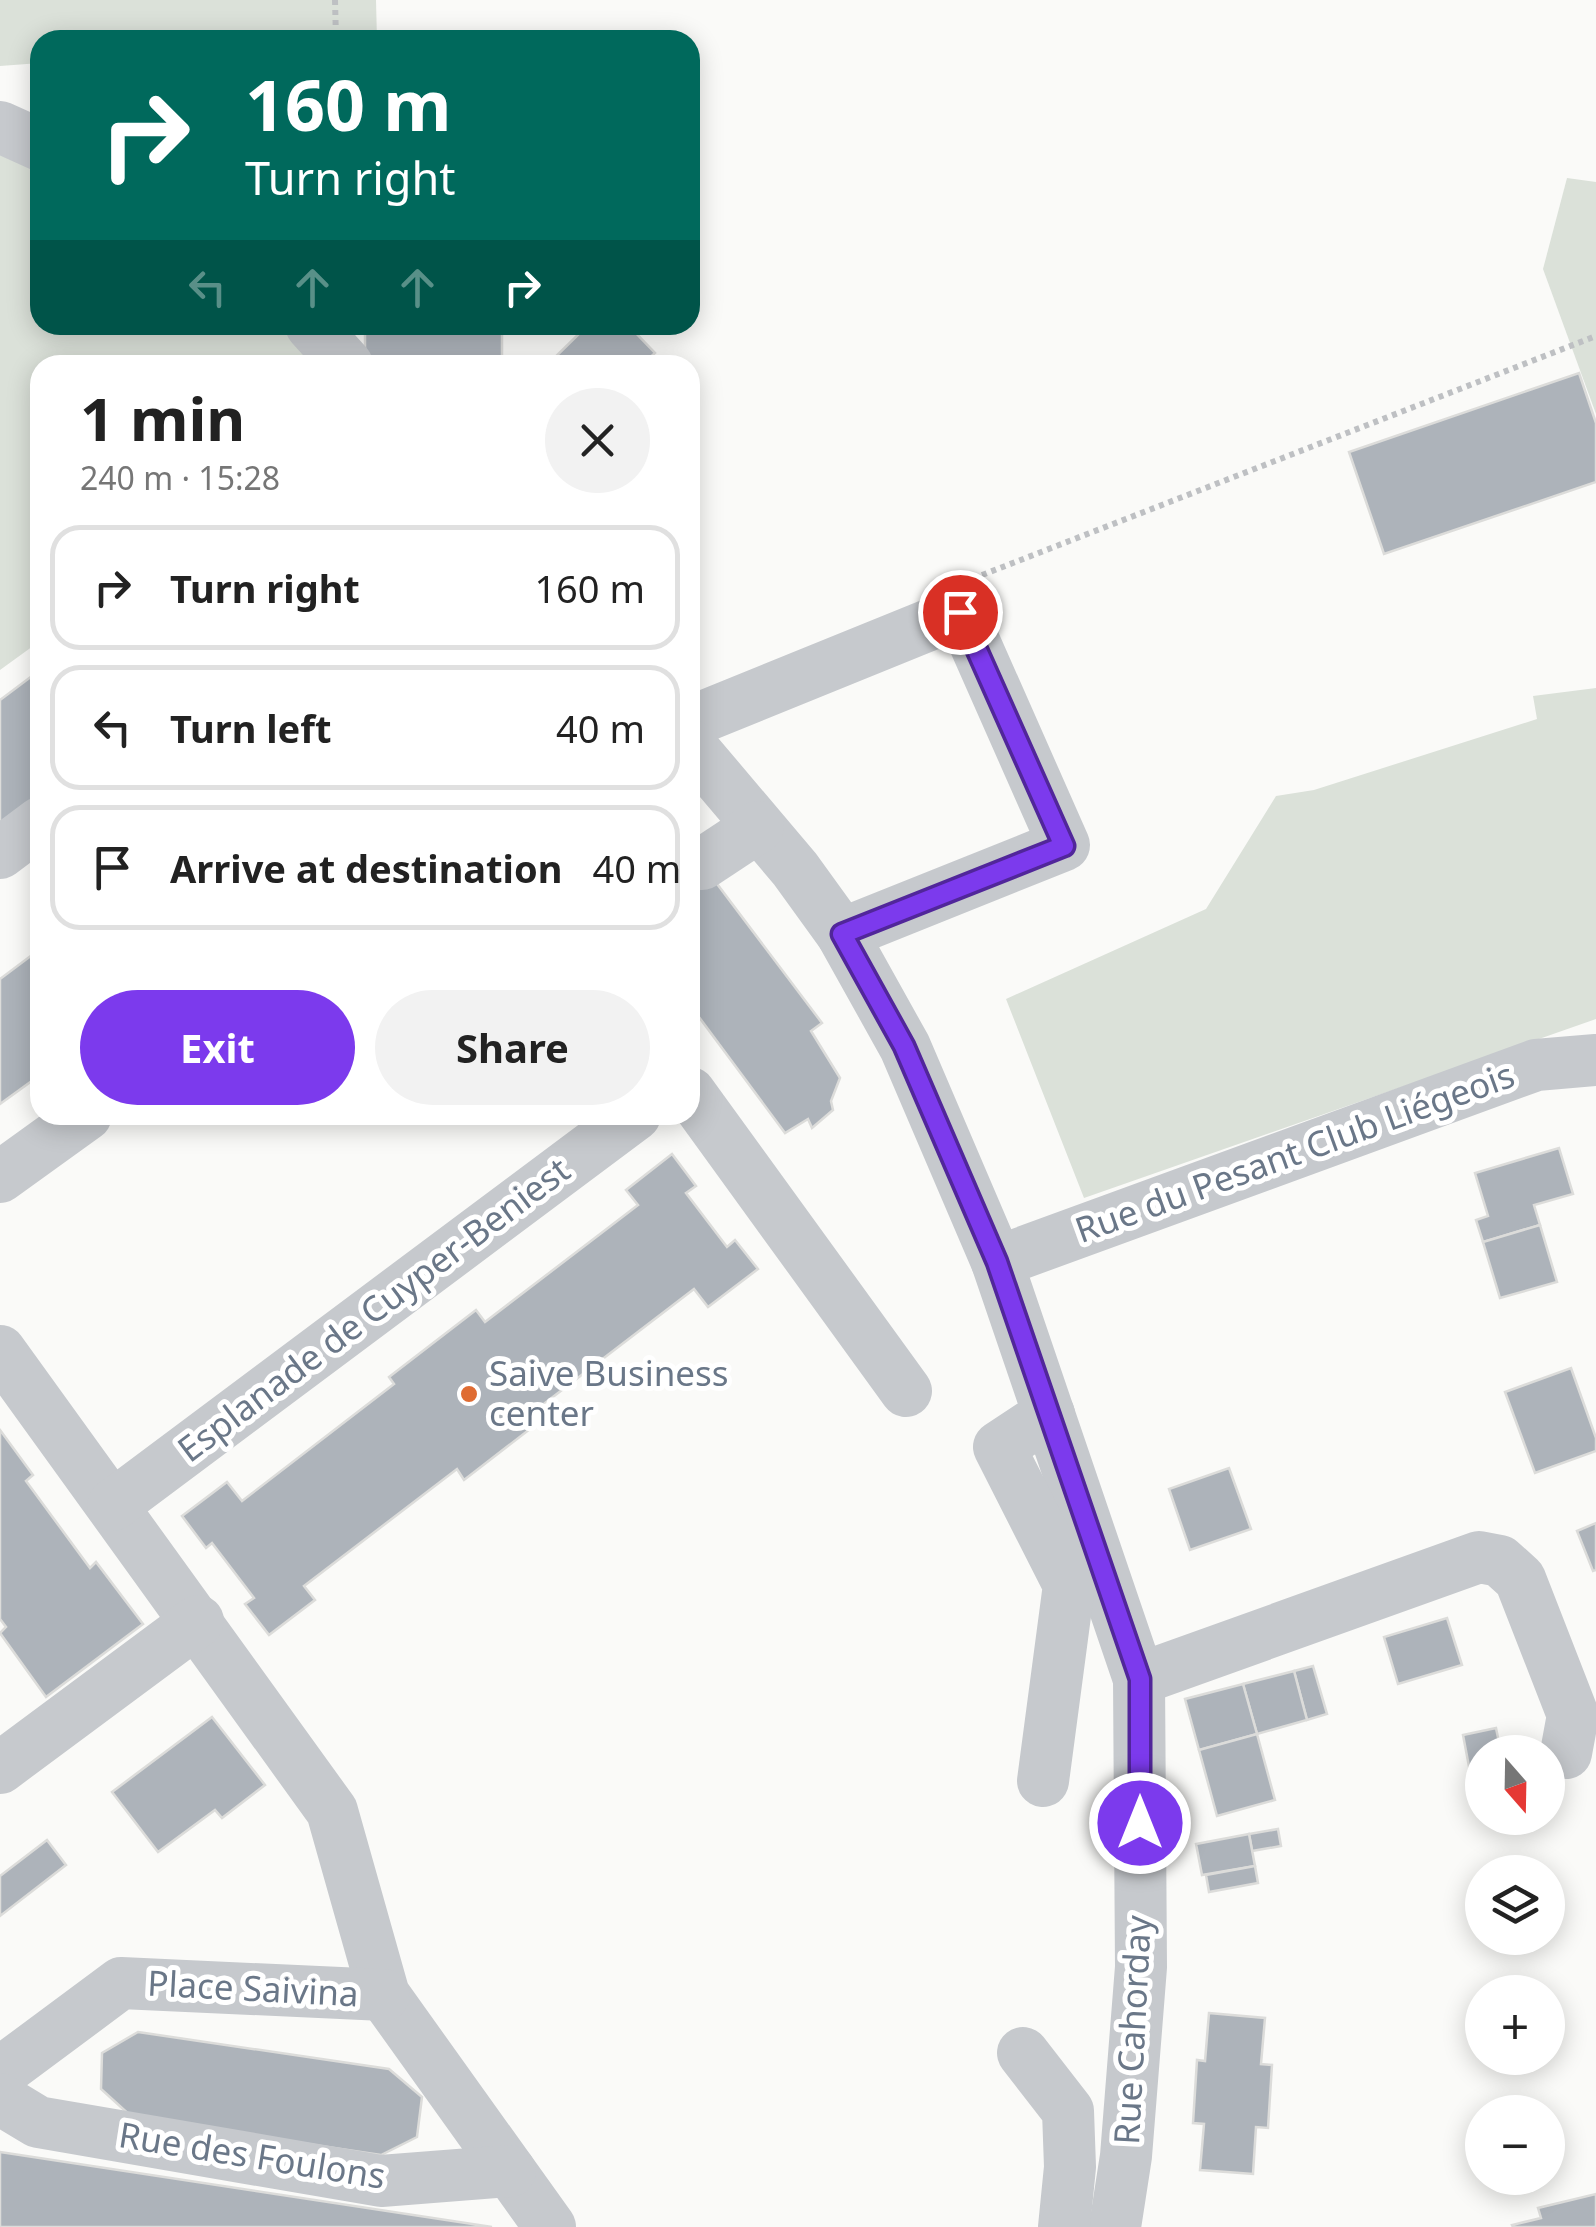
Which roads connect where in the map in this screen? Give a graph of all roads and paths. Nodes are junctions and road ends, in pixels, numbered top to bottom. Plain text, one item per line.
1 (334, 0) edge
2 (336, 30) edge
3 (0, 127) edge
4 (30, 140) edge
5 (321, 335) edge
6 (1596, 336) edge
7 (338, 355) edge
8 (965, 582) dead end
9 (700, 718) edge
10 (700, 757) edge
11 (758, 828) junction
12 (30, 830) edge
13 (0, 853) edge
14 (702, 864) dead end
15 (842, 934) junction
16 (1596, 1060) edge
17 (700, 1107) edge
18 (72, 1125) edge
19 (621, 1125) edge
20 (0, 1177) edge
21 (997, 1262) junction
22 (0, 1351) edge
23 (906, 1391) dead end
24 (1049, 1414) junction
25 (112, 1504) junction
26 (198, 1621) junction
27 (1140, 1679) junction
28 (1566, 1753) dead end
29 (5, 1755) edge
30 (1043, 1781) dead end
31 (384, 1995) junction
32 (1024, 2053) dead end
33 (0, 2072) edge
34 (0, 2099) edge
35 (510, 2171) junction
36 (550, 2227) edge
37 (1064, 2227) edge
38 (1115, 2227) edge

1 - 2 path
3 - 4 street
5 - 7 street
6 - 8 path
9 - 15 street
10 - 11 street, Rue Cahorday
11 - 14 street
11 - 15 street, Rue Cahorday
12 - 13 street
15 - 21 street, Rue Cahorday
16 - 21 street, Rue du Pesant Club Liégeois
17 - 23 street
18 - 20 street
19 - 25 street, Esplanade de Cuyper-Beniest
21 - 24 street, Rue Cahorday
22 - 25 street
24 - 27 street, Rue Cahorday
24 - 30 street
25 - 26 street
26 - 29 street
26 - 31 street
27 - 28 street
27 - 38 street, Rue Cahorday
31 - 33 street, Place Saivina
31 - 35 street
32 - 37 street
34 - 35 street, Rue des Foulons
35 - 36 street

